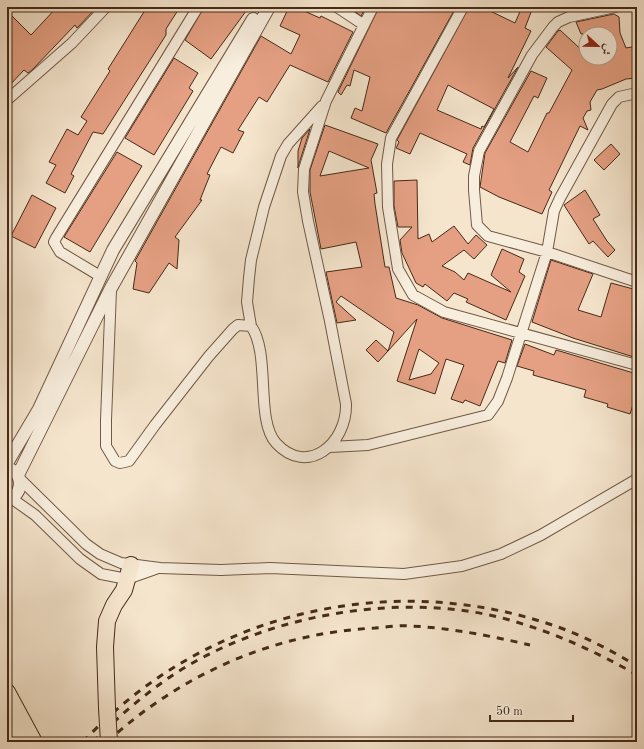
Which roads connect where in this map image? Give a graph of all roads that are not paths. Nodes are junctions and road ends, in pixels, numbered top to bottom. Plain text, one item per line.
1 (106, 7) edge
2 (198, 7) edge
3 (261, 7) edge
4 (268, 7) edge
5 (337, 7) edge
6 (372, 7) edge
7 (463, 7) edge
8 (615, 7) edge
9 (364, 25) junction
10 (637, 93) edge
11 (7, 100) edge
12 (326, 101) junction
13 (547, 252) junction
14 (100, 276) junction
15 (637, 282) edge
16 (111, 288) junction
17 (251, 326) junction
18 (521, 333) junction
19 (637, 365) edge
20 (330, 447) junction
21 (7, 463) edge
22 (15, 474) edge
23 (637, 479) edge
24 (9, 499) edge
25 (160, 568) junction
26 (129, 572) junction
27 (7, 692) edge
28 (7, 720) edge
29 (19, 742) edge
30 (34, 742) edge
31 (109, 742) edge

1 - 11 street
2 - 14 street
3 - 14 street
4 - 16 street
5 - 9 street
6 - 9 street
7 - 18 street
8 - 13 street
9 - 12 street
10 - 13 street
12 - 17 street
12 - 20 street
13 - 15 street
13 - 18 street
14 - 21 street
16 - 17 street
16 - 22 street
17 - 20 street
18 - 19 street
18 - 20 street
22 - 24 street
22 - 26 street
23 - 25 street
24 - 26 street
25 - 26 street
25 - 26 street
26 - 31 highway, bridge
27 - 30 highway
28 - 29 highway

